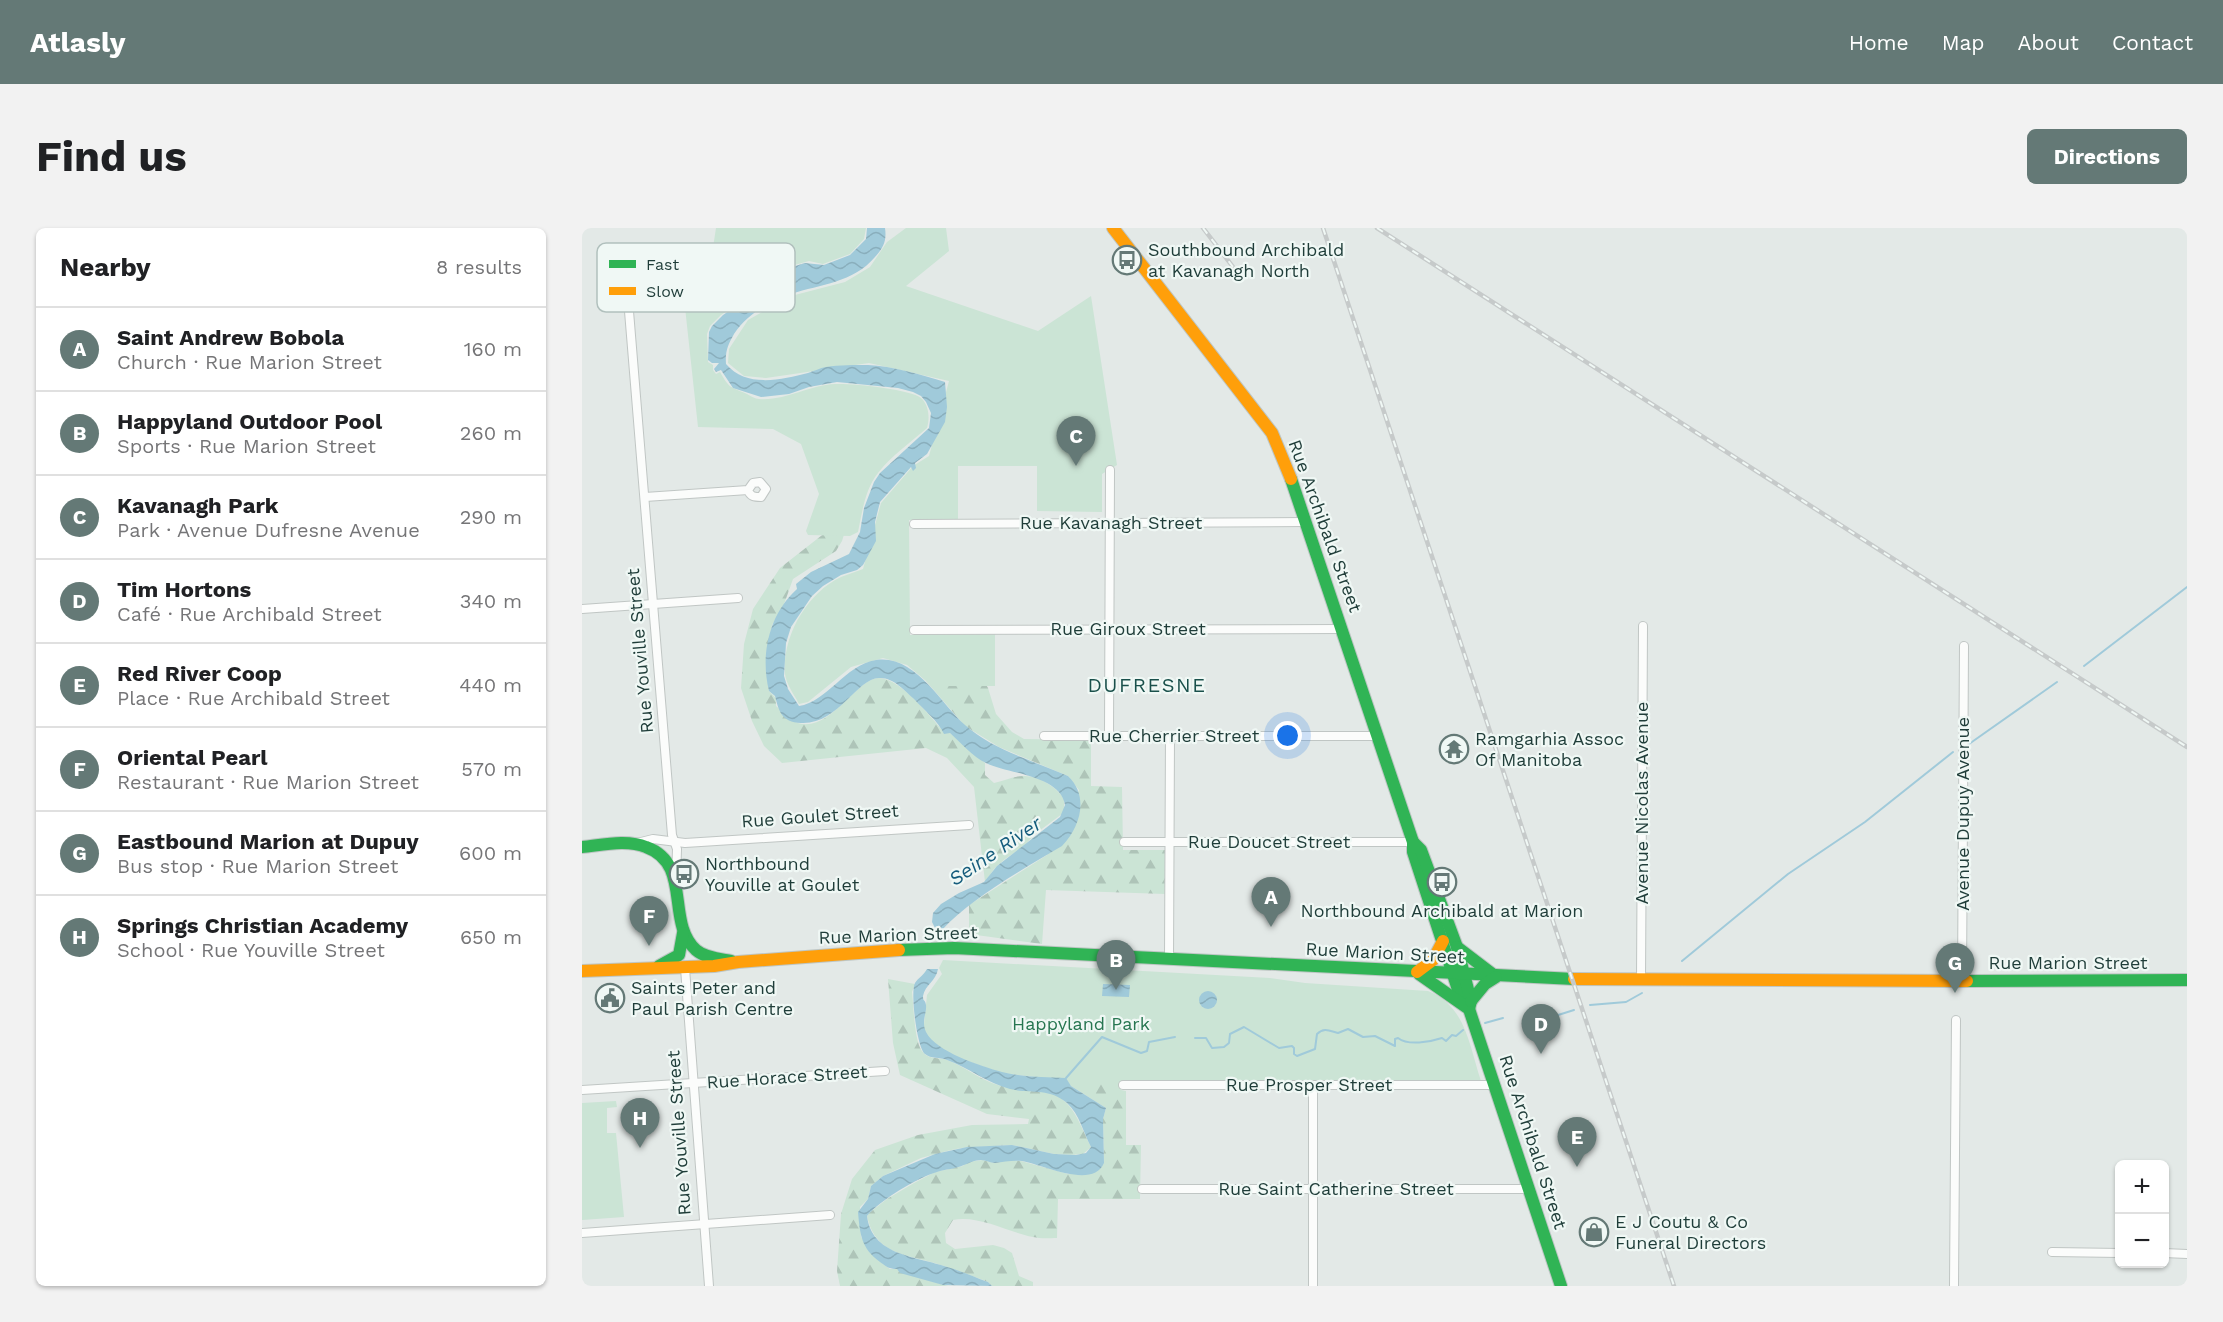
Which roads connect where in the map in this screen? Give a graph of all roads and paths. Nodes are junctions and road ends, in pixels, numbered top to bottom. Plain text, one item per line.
1 (1113, 228) edge
2 (629, 312) edge
3 (1110, 470) dead end
4 (748, 490) dead end
5 (645, 496) junction
6 (1307, 522) junction
7 (1110, 523) junction
8 (914, 524) dead end
9 (738, 598) dead end
10 (654, 603) junction
11 (582, 609) edge
12 (1643, 626) dead end
13 (1109, 629) junction
14 (1343, 629) junction
15 (914, 630) dead end
16 (1964, 646) dead end
17 (1044, 736) dead end
18 (1109, 736) junction
19 (1170, 736) junction
20 (1377, 736) junction
21 (969, 825) dead end
22 (674, 842) junction
23 (1124, 842) dead end
24 (1413, 842) junction
25 (1169, 843) junction
26 (630, 844) junction
27 (582, 847) edge
28 (675, 883) junction
29 (683, 933) junction
30 (1443, 941) junction
31 (1457, 947) junction
32 (1169, 960) junction
33 (738, 962) junction
34 (655, 968) junction
35 (685, 968) junction
36 (582, 971) edge
37 (1416, 972) junction
38 (1459, 975) junction
39 (1496, 977) junction
40 (1641, 980) junction
41 (2187, 980) edge
42 (1962, 981) junction
43 (1468, 1007) junction
44 (1956, 1020) dead end
45 (885, 1071) dead end
46 (693, 1083) junction
47 (1123, 1085) dead end
48 (1495, 1085) junction
49 (1313, 1086) junction
50 (582, 1090) edge
51 (1142, 1189) dead end
52 (1313, 1189) junction
53 (1529, 1189) junction
54 (830, 1215) dead end
55 (703, 1224) junction
56 (582, 1233) edge
57 (2052, 1252) dead end
58 (2115, 1253) edge
59 (2169, 1253) edge
60 (2187, 1254) edge
61 (709, 1286) edge
62 (1313, 1286) edge
63 (1561, 1286) edge
64 (1954, 1286) edge

1 - 6 main road, Rue Archibald Street
2 - 5 street, Rue Youville Street
3 - 7 street
4 - 5 street
5 - 10 street, Rue Youville Street
6 - 7 street, Rue Kavanagh Street
6 - 14 main road, Rue Archibald Street
7 - 8 street, Rue Kavanagh Street
7 - 13 street
9 - 10 street
10 - 11 street
10 - 22 street, Rue Youville Street
12 - 40 street, Avenue Nicolas Avenue
13 - 14 street, Rue Giroux Street
13 - 15 street, Rue Giroux Street
13 - 18 street
14 - 20 main road, Rue Archibald Street
16 - 42 street, Avenue Dupuy Avenue
17 - 18 street, Rue Cherrier Street
18 - 19 street, Rue Cherrier Street
19 - 20 street, Rue Cherrier Street
19 - 25 street
20 - 24 main road, Rue Archibald Street
21 - 22 street, Rue Goulet Street
22 - 26 street, Rue Goulet Street
22 - 28 street, Rue Youville Street
23 - 25 street, Rue Doucet Street
24 - 25 street, Rue Doucet Street
24 - 30 main road, Rue Archibald Street
24 - 31 main road, Rue Archibald Street
25 - 32 street
26 - 27 main road
26 - 28 main road
28 - 29 main road, Rue Youville Street
29 - 33 main road
29 - 34 main road
30 - 37 main road
30 - 38 main road, Rue Archibald Street
31 - 38 main road, Rue Archibald Street
31 - 39 main road
32 - 33 main road, Rue Marion Street
32 - 37 main road, Rue Marion Street
33 - 35 main road, Rue Marion Street
34 - 35 main road, Rue Marion Street
34 - 36 main road, Rue Marion Street
35 - 46 street, Rue Youville Street
37 - 38 main road, Rue Marion Street
37 - 43 main road
38 - 39 main road, Rue Marion Street
38 - 43 main road, Rue Archibald Street
39 - 40 main road, Rue Marion Street
39 - 43 main road
40 - 42 main road, Rue Marion Street
41 - 42 main road, Rue Marion Street
43 - 48 main road, Rue Archibald Street
44 - 64 street
45 - 46 street, Rue Horace Street
46 - 50 street, Rue Horace Street
46 - 55 street, Rue Youville Street
47 - 49 street, Rue Prosper Street
48 - 49 street, Rue Prosper Street
48 - 53 main road, Rue Archibald Street
49 - 52 street
51 - 52 street, Rue Saint Catherine Street
52 - 53 street, Rue Saint Catherine Street
52 - 62 street
53 - 63 main road, Rue Archibald Street
54 - 55 street
55 - 56 street
55 - 61 street, Rue Youville Street
57 - 58 street
59 - 60 street

